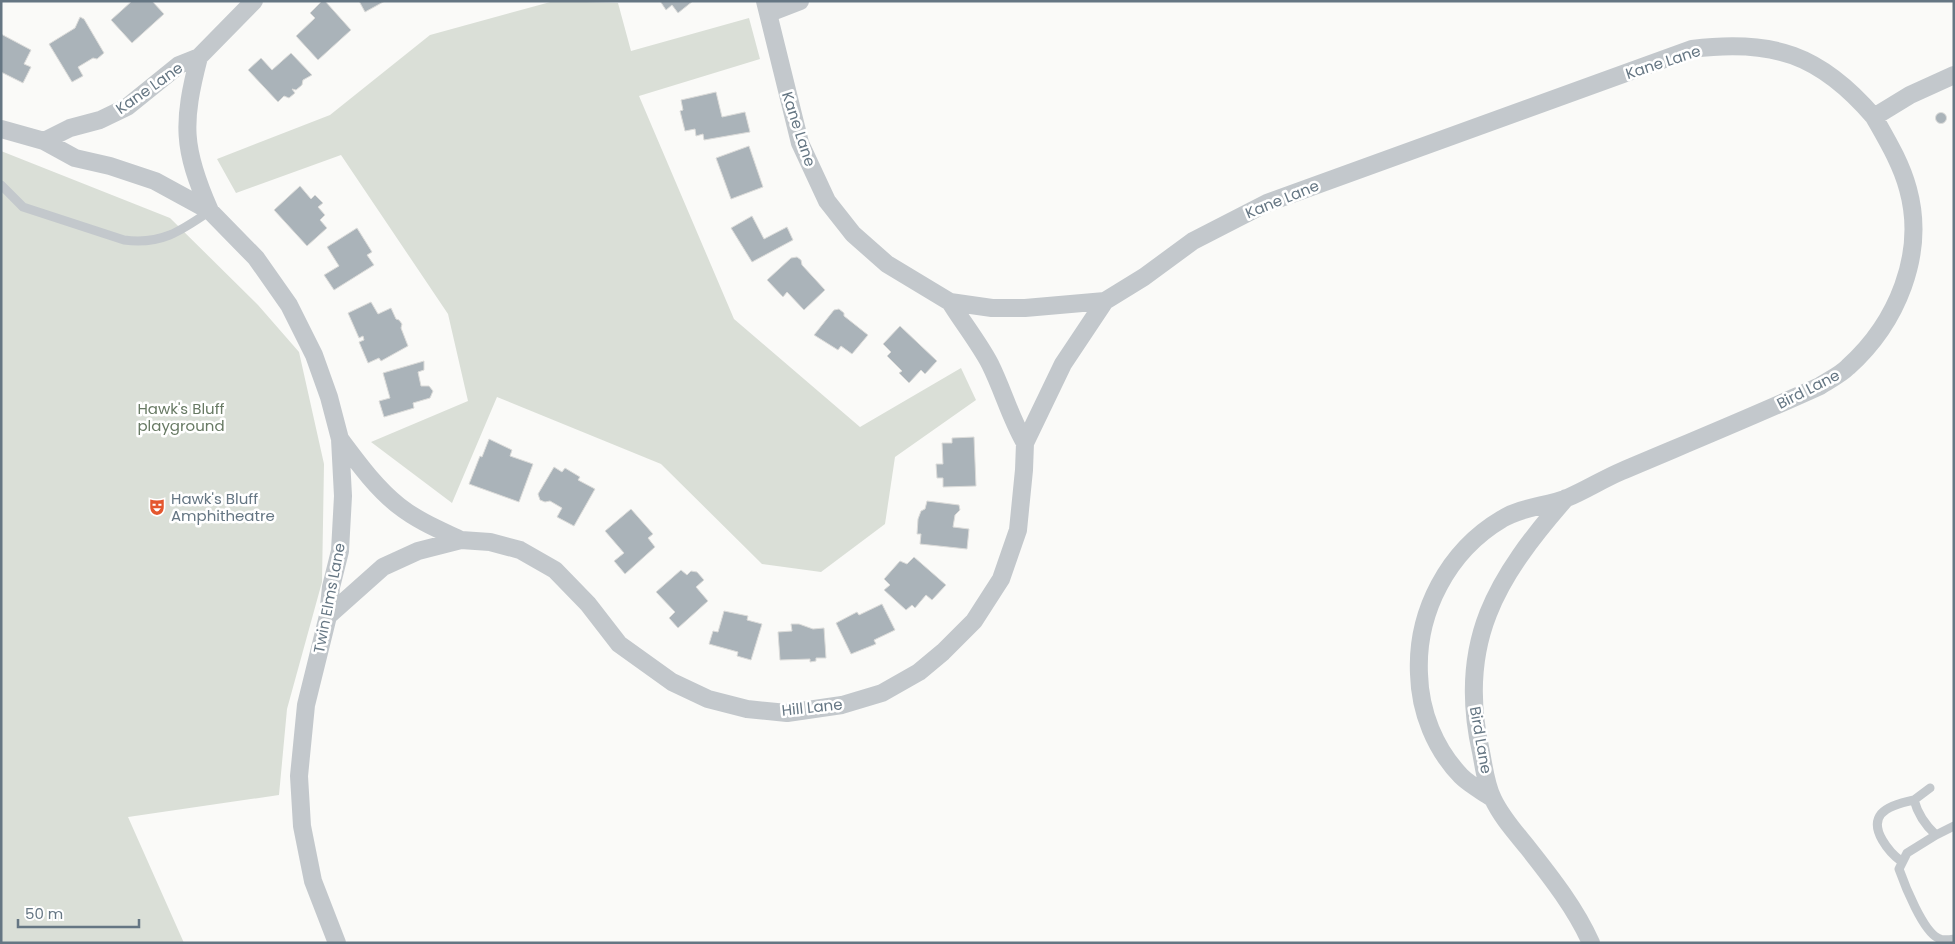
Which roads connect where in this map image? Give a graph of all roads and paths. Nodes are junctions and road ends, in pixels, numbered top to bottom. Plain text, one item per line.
1 (254, 1) edge
2 (800, 1) edge
3 (767, 7) edge
4 (199, 57) junction
5 (1954, 75) edge
6 (1874, 117) junction
7 (3, 134) edge
8 (44, 141) junction
9 (1, 185) edge
10 (210, 211) junction
11 (1105, 301) junction
12 (950, 302) junction
13 (340, 439) junction
14 (1024, 443) junction
15 (1567, 498) junction
16 (461, 540) junction
17 (328, 616) junction
18 (1930, 788) dead end
19 (1492, 798) junction
20 (1914, 800) junction
21 (1954, 826) edge
22 (1936, 835) junction
23 (1901, 861) junction
24 (1954, 940) edge
25 (338, 943) edge
26 (1591, 943) edge

1 - 4 street, Kane Lane
2 - 3 street
3 - 12 street, Kane Lane
4 - 8 street, Kane Lane
4 - 10 street, Kane Lane
5 - 6 street
6 - 11 street, Kane Lane
6 - 15 street, Bird Lane
7 - 8 street, Twin Elms Lane
8 - 10 street, Twin Elms Lane
9 - 10 lane
10 - 13 street, Twin Elms Lane
11 - 12 street, Kane Lane
11 - 14 street
12 - 14 street
13 - 16 street
13 - 17 street, Twin Elms Lane
14 - 16 street, Hill Lane
15 - 19 street, Bird Lane
15 - 19 street, Bird Lane
16 - 17 street
17 - 25 street, Twin Elms Lane
18 - 20 lane
19 - 26 street, Bird Lane
20 - 22 lane
20 - 23 lane
21 - 22 lane
22 - 23 lane
23 - 24 lane

